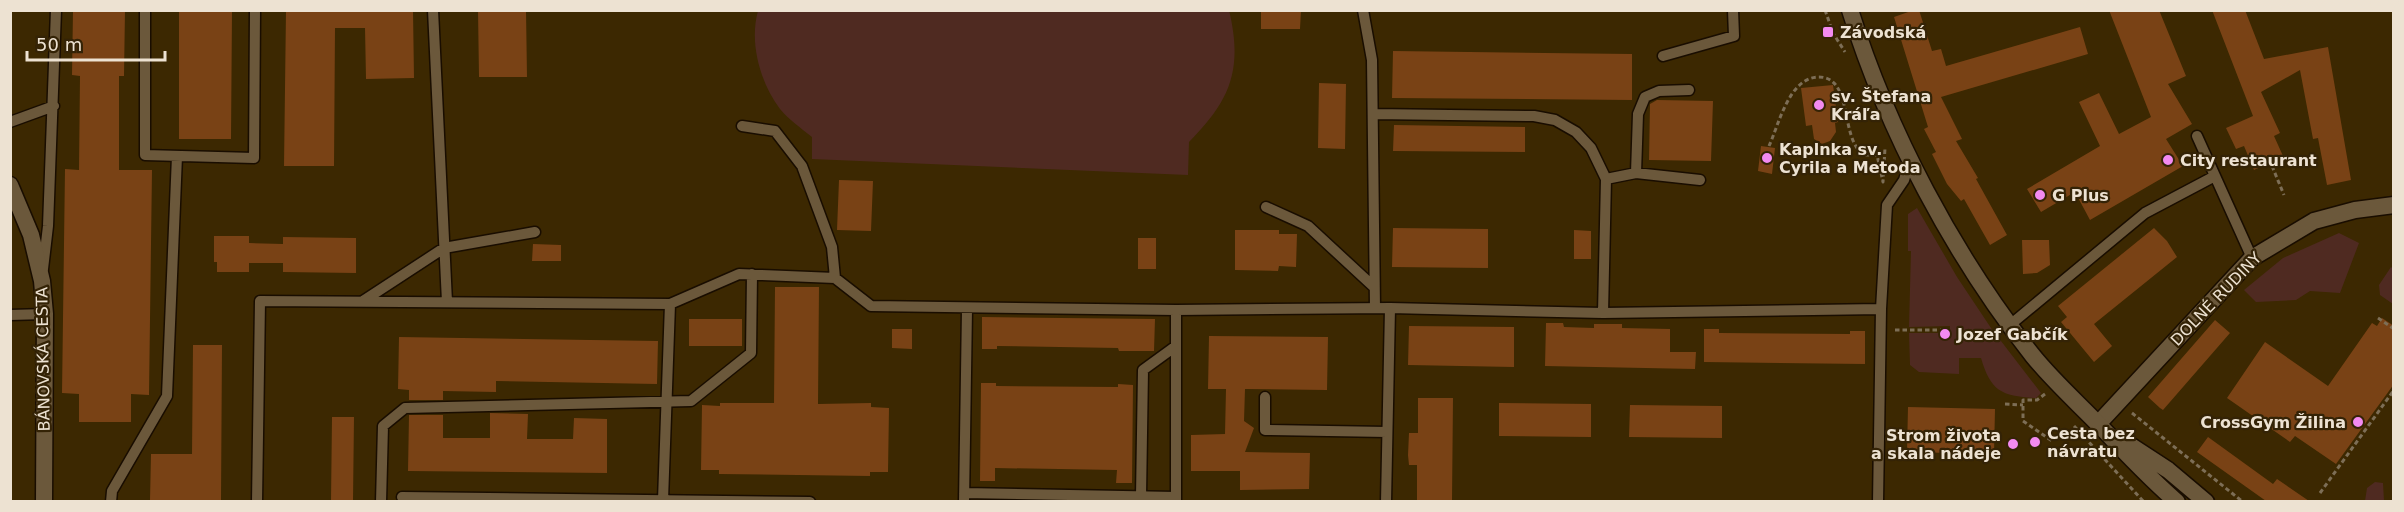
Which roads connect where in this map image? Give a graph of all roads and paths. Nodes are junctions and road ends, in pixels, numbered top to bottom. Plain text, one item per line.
1 (56, 10) edge
2 (145, 10) edge
3 (255, 10) edge
4 (433, 10) edge
5 (1363, 10) edge
6 (1733, 10) edge
7 (1850, 10) edge
8 (1663, 56) dead end
9 (1689, 90) dead end
10 (54, 106) junction
11 (1372, 114) junction
12 (10, 123) edge
13 (742, 126) dead end
14 (2197, 136) dead end
15 (1886, 140) dead end
16 (1769, 146) dead end
17 (1877, 155) junction
18 (1884, 155) junction
19 (177, 156) junction
20 (1910, 160) junction
21 (2272, 166) dead end
22 (1636, 174) junction
23 (2215, 176) junction
24 (1606, 179) junction
25 (1700, 180) dead end
26 (10, 185) edge
27 (2284, 195) dead end
28 (2394, 205) edge
29 (1266, 207) dead end
30 (535, 232) dead end
31 (444, 248) junction
32 (2252, 258) junction
33 (752, 274) junction
34 (835, 278) junction
35 (42, 281) junction
36 (1374, 287) junction
37 (363, 301) junction
38 (447, 302) junction
39 (670, 304) junction
40 (1375, 308) junction
41 (1390, 308) junction
42 (967, 309) junction
43 (1881, 309) junction
44 (1176, 310) junction
45 (1603, 313) junction
46 (45, 314) junction
47 (10, 315) edge
48 (2378, 318) dead end
49 (2010, 325) junction
50 (1881, 329) junction
51 (2394, 329) edge
52 (1948, 330) dead end
53 (1176, 346) junction
54 (2394, 390) edge
55 (2045, 394) dead end
56 (1265, 397) dead end
57 (666, 401) junction
58 (2005, 404) dead end
59 (2023, 405) junction
60 (2132, 413) dead end
61 (2098, 424) junction
62 (1387, 432) junction
63 (2052, 441) dead end
64 (2320, 493) dead end
65 (1141, 496) junction
66 (402, 497) dead end
67 (964, 497) edge
68 (1176, 499) edge
69 (663, 500) junction
70 (44, 501) edge
71 (111, 501) edge
72 (257, 501) edge
73 (381, 501) edge
74 (769, 501) edge
75 (810, 501) edge
76 (1386, 501) edge
77 (1878, 501) edge
78 (2177, 501) edge
79 (2206, 501) edge
80 (2243, 501) edge

1 - 10 lane
2 - 19 lane
3 - 19 lane
4 - 31 lane
5 - 11 lane
6 - 8 lane
7 - 20 street
9 - 22 lane
10 - 12 lane
10 - 35 lane
11 - 24 lane
11 - 36 lane
13 - 34 lane
14 - 23 lane
15 - 18 path
16 - 17 path
17 - 18 path
17 - 18 path
19 - 71 lane
20 - 43 lane
20 - 49 street
21 - 27 path
22 - 24 lane
22 - 25 lane
23 - 32 lane
23 - 49 lane
24 - 45 lane
26 - 35 street, BÁNOVSKÁ CESTA
28 - 32 street, DOLNÉ RUDINY
29 - 36 lane
30 - 31 lane
31 - 37 lane
31 - 38 lane
32 - 61 street, DOLNÉ RUDINY
33 - 34 lane
33 - 39 lane
33 - 57 lane
34 - 42 lane
35 - 46 street, BÁNOVSKÁ CESTA
36 - 40 lane
37 - 38 lane
37 - 72 lane
38 - 39 lane
39 - 57 lane
40 - 41 lane
40 - 44 lane
41 - 45 lane
41 - 62 lane
42 - 44 lane
42 - 67 lane
43 - 45 lane
43 - 50 lane
44 - 53 lane
46 - 47 lane
46 - 70 street, BÁNOVSKÁ CESTA
48 - 51 path
49 - 61 street
50 - 52 path
50 - 77 lane
53 - 65 lane
53 - 68 lane
54 - 64 path
55 - 59 path
56 - 62 lane
57 - 69 lane
57 - 73 lane
58 - 59 path
59 - 63 path
60 - 80 path
61 - 78 street
61 - 79 street
62 - 76 lane
65 - 67 lane
65 - 68 lane
66 - 69 lane
69 - 74 lane
74 - 75 lane

